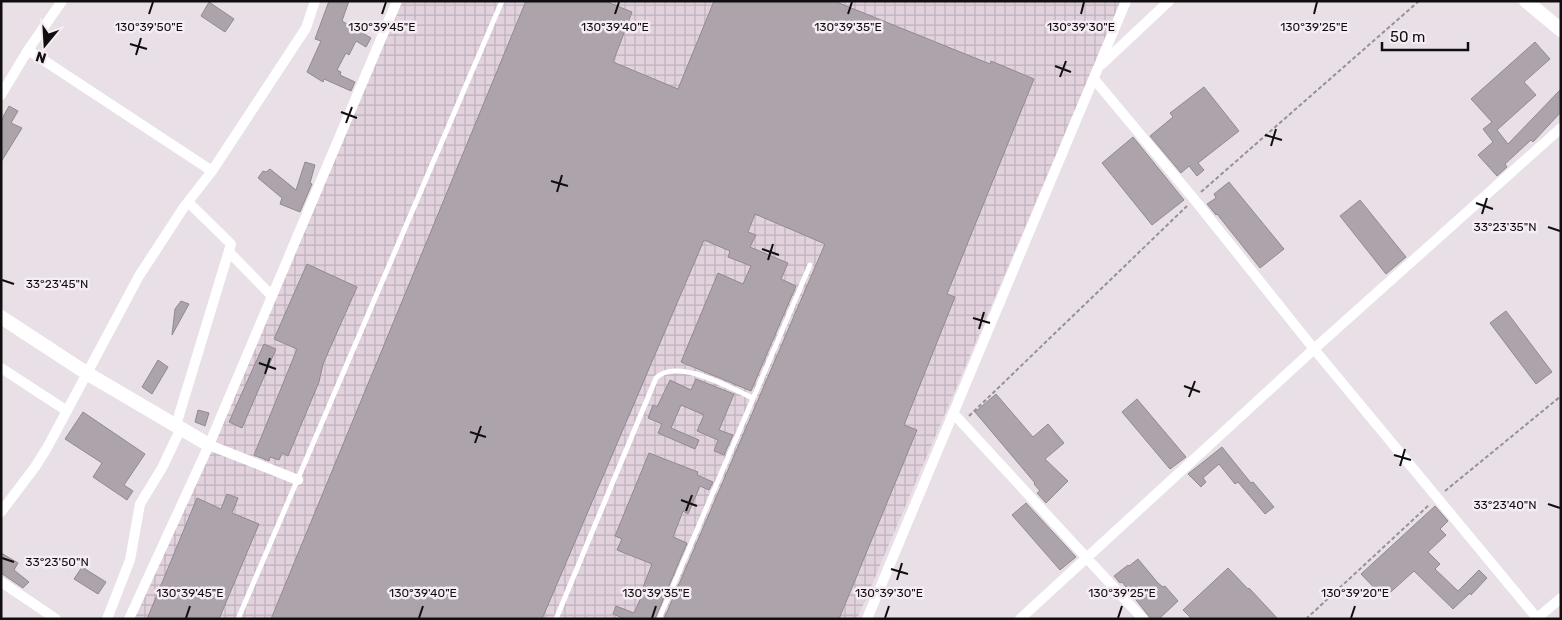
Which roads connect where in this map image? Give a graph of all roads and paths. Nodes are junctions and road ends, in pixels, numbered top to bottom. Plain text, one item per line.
1 (62, 1) edge
2 (315, 1) edge
3 (397, 1) edge
4 (502, 1) edge
5 (1126, 1) edge
6 (1169, 1) edge
7 (1419, 1) edge
8 (1526, 1) edge
9 (1561, 30) edge
10 (28, 50) junction
11 (1100, 65) junction
12 (1094, 79) junction
13 (1, 95) edge
14 (1561, 128) edge
15 (212, 171) junction
16 (1194, 198) junction
17 (188, 202) junction
18 (229, 252) junction
19 (810, 264) dead end
20 (272, 296) junction
21 (1, 317) edge
22 (1314, 349) junction
23 (1, 368) edge
24 (88, 374) junction
25 (1561, 396) edge
26 (753, 398) junction
27 (67, 412) junction
28 (953, 413) junction
29 (962, 423) junction
30 (178, 427) junction
31 (209, 445) junction
32 (298, 480) junction
33 (1437, 497) junction
34 (1, 512) edge
35 (1088, 557) junction
36 (1, 582) edge
37 (1561, 598) edge
38 (1536, 618) edge
39 (56, 619) edge
40 (107, 619) edge
41 (129, 619) edge
42 (238, 619) edge
43 (556, 619) edge
44 (659, 619) edge
45 (867, 619) edge
46 (1020, 619) edge
47 (1143, 619) edge
48 (1306, 619) edge

1 - 10 street
2 - 15 street
3 - 20 street
4 - 32 lane
5 - 11 street
6 - 11 street
7 - 16 path
8 - 9 street
10 - 13 street
10 - 15 street
11 - 12 street
12 - 16 street
12 - 28 street
14 - 22 street
15 - 17 street
16 - 22 street
16 - 29 path
17 - 18 street
17 - 24 street
18 - 20 street
18 - 30 street
19 - 26 lane
20 - 31 street
21 - 24 street
22 - 33 street
22 - 35 street
23 - 27 street
24 - 27 street
24 - 30 street
25 - 33 path
26 - 43 lane
26 - 44 lane
27 - 34 street
28 - 29 street
28 - 45 street
29 - 35 street
30 - 31 street
30 - 40 street
31 - 32 street
31 - 41 street
32 - 42 lane
33 - 38 street
33 - 48 path
35 - 46 street
35 - 47 street
36 - 39 street
37 - 38 street

